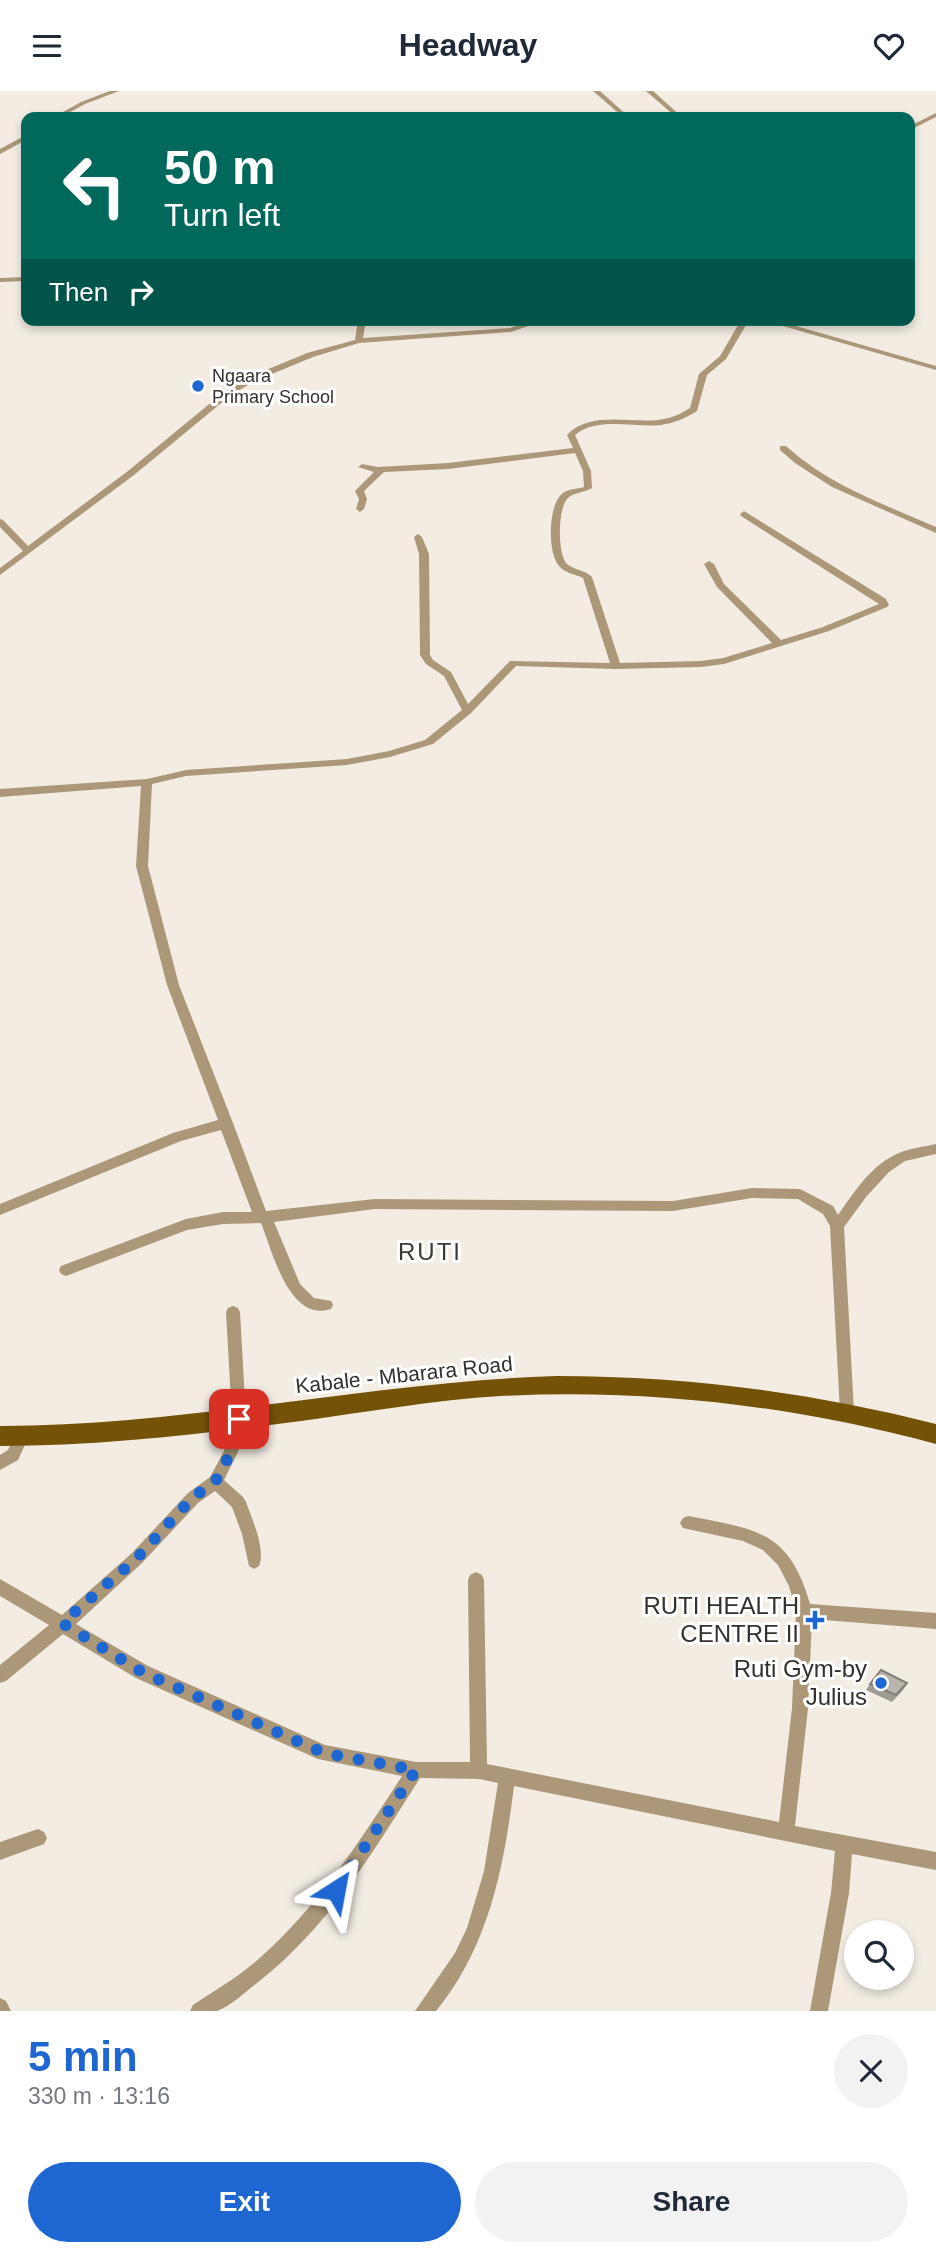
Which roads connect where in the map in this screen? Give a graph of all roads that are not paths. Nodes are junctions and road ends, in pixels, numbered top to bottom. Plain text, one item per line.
1 (116, 91) edge
2 (596, 91) edge
3 (649, 91) edge
4 (66, 112) edge
5 (620, 112) edge
6 (674, 112) edge
7 (936, 115) edge
8 (915, 126) edge
9 (21, 140) edge
10 (9, 147) junction
11 (21, 149) edge
12 (0, 152) edge
13 (21, 279) edge
14 (0, 280) edge
15 (361, 326) edge
16 (523, 326) edge
17 (741, 326) edge
18 (787, 326) edge
19 (359, 341) junction
20 (936, 368) edge
21 (783, 448) dead end
22 (577, 450) junction
23 (362, 467) dead end
24 (381, 470) junction
25 (360, 509) dead end
26 (744, 514) dead end
27 (0, 522) edge
28 (936, 530) edge
29 (418, 537) dead end
30 (28, 551) junction
31 (709, 564) dead end
32 (0, 572) edge
33 (777, 644) junction
34 (616, 666) junction
35 (467, 711) junction
36 (146, 782) junction
37 (0, 793) edge
38 (227, 1123) junction
39 (936, 1149) edge
40 (0, 1210) edge
41 (263, 1217) junction
42 (837, 1226) junction
43 (66, 1269) dead end
44 (326, 1305) dead end
45 (233, 1312) dead end
46 (847, 1412) junction
47 (239, 1419) junction
48 (936, 1434) edge
49 (0, 1436) edge
50 (22, 1436) junction
51 (0, 1463) edge
52 (215, 1482) junction
53 (688, 1523) dead end
54 (254, 1561) dead end
55 (476, 1580) dead end
56 (0, 1587) edge
57 (804, 1611) junction
58 (936, 1621) edge
59 (62, 1623) junction
60 (0, 1675) edge
61 (416, 1770) junction
62 (479, 1771) junction
63 (507, 1777) junction
64 (786, 1832) junction
65 (38, 1837) dead end
66 (844, 1844) junction
67 (0, 1851) edge
68 (936, 1861) edge
69 (199, 2011) edge
70 (424, 2011) edge
71 (819, 2011) edge

1 - 4 street
2 - 5 street
3 - 6 street
7 - 8 street
9 - 10 street
10 - 11 street
10 - 12 street
13 - 14 street
15 - 19 street
16 - 19 street
17 - 22 street
18 - 20 street
19 - 30 street
21 - 28 street
22 - 24 street
22 - 34 street
23 - 24 street
24 - 25 street
26 - 33 street
27 - 30 street
29 - 35 street
30 - 32 street
31 - 33 street
33 - 34 street
34 - 35 street
35 - 36 street
36 - 37 street
36 - 38 street
38 - 40 street
38 - 41 street
39 - 42 street
41 - 42 street
41 - 43 street
41 - 44 street
42 - 46 street
45 - 47 street
46 - 47 main road, Kabale - Mbarara Road
46 - 48 main road, Kabale - Mbarara Road
47 - 50 main road, Kabale - Mbarara Road
47 - 52 street
49 - 50 main road, Kabale - Mbarara Road
50 - 51 street
52 - 54 street
52 - 59 street
53 - 57 street
55 - 62 street
56 - 59 street
57 - 58 street
57 - 64 street
59 - 60 street
59 - 61 street
61 - 62 street
61 - 69 street
62 - 63 street
63 - 64 street
63 - 70 street
64 - 66 street
65 - 67 street
66 - 68 street
66 - 71 street

